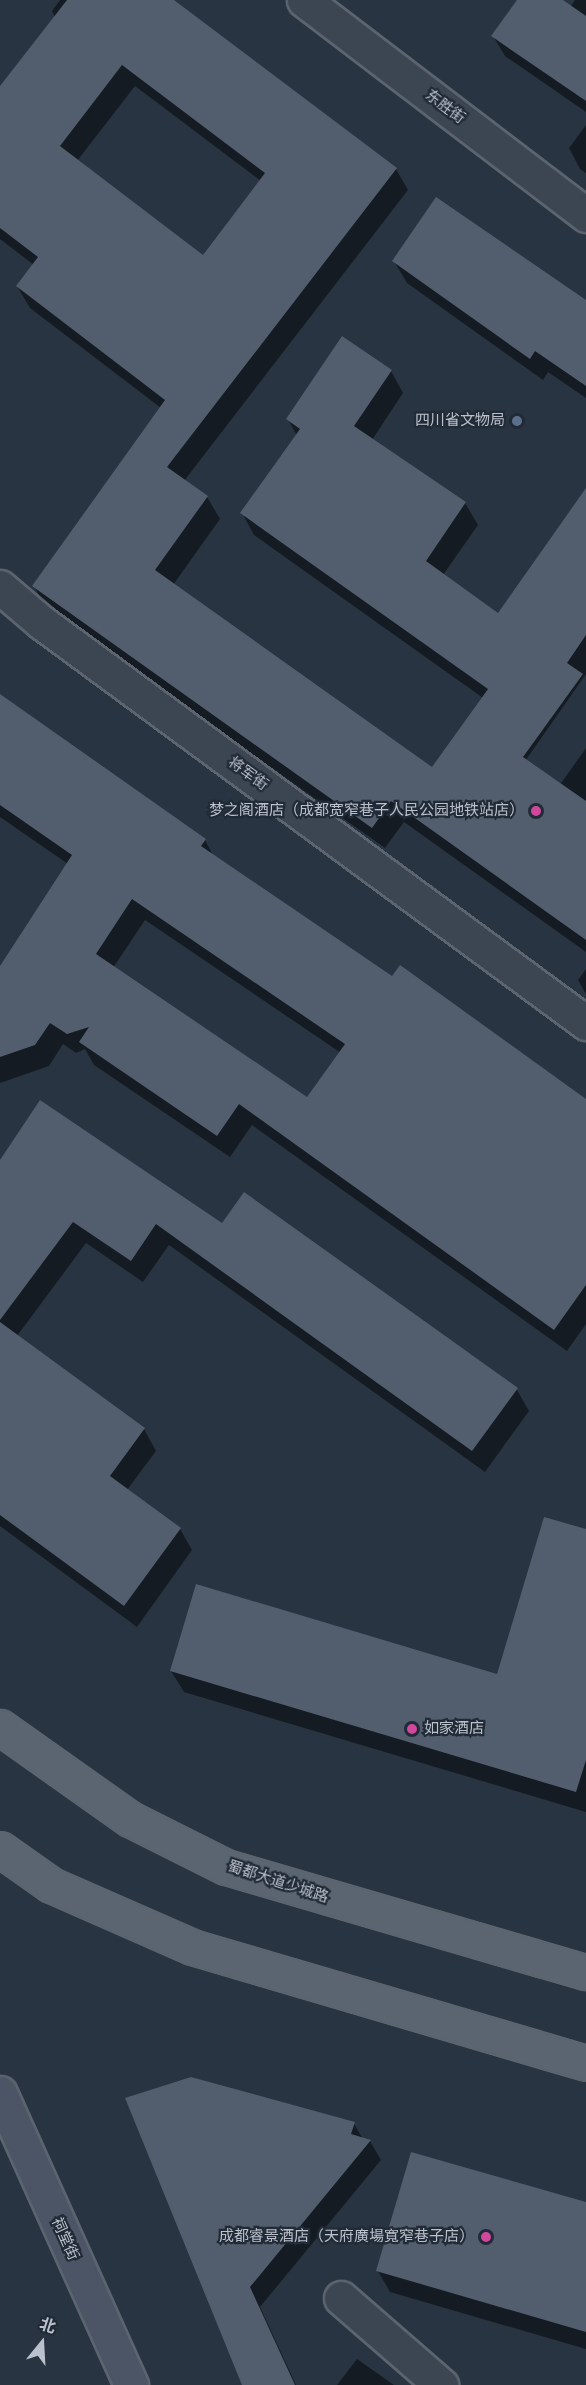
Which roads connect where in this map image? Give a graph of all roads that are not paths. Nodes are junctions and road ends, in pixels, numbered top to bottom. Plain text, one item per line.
1 (304, 0) edge
2 (586, 215) edge
3 (0, 587) edge
4 (586, 1023) edge
5 (0, 1727) edge
6 (0, 1849) edge
7 (586, 1972) edge
8 (586, 2063) edge
9 (0, 2092) edge
10 (341, 2298) dead end
11 (131, 2385) edge
12 (441, 2385) edge

1 - 2 street, 东胜街
3 - 4 street, 将军街
5 - 7 main road, 蜀都大道少城路
6 - 8 main road
9 - 11 main road, 祠堂街
10 - 12 street

